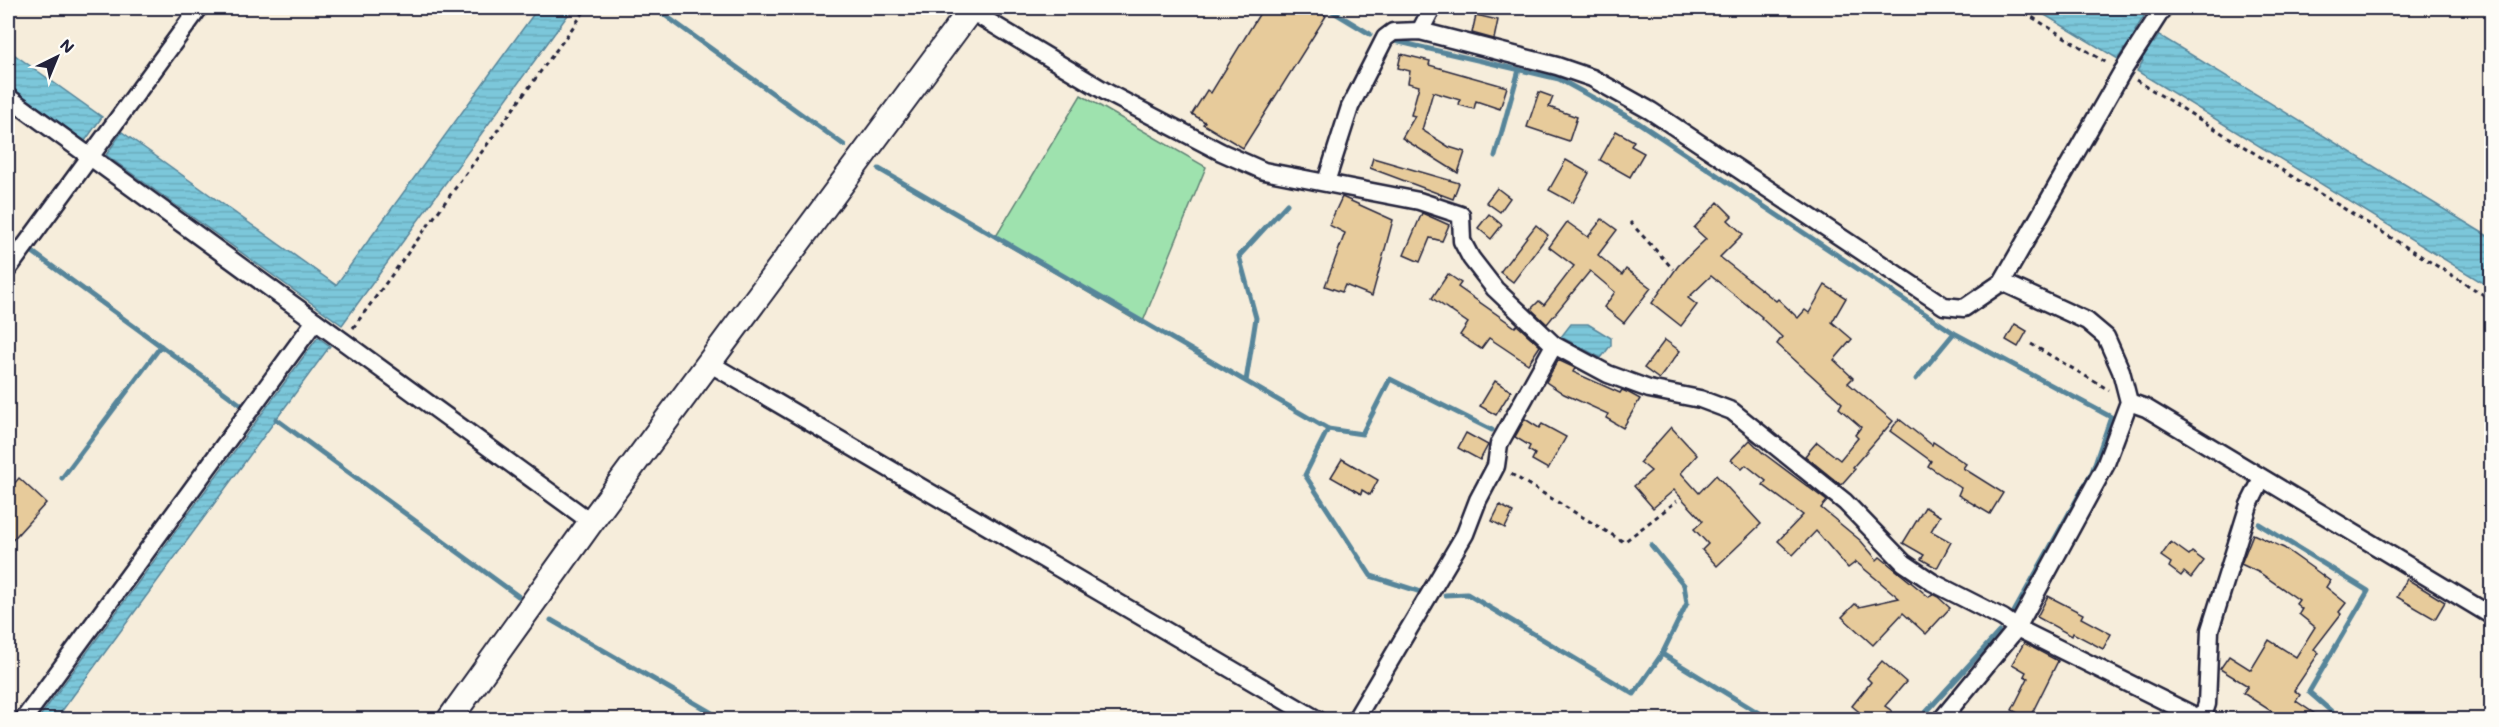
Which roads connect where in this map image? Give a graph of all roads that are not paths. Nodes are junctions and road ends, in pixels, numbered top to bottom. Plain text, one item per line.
1 (199, 8) edge
2 (1432, 8) edge
3 (2163, 8) edge
4 (969, 9) edge
5 (1420, 31) junction
6 (8, 97) edge
7 (90, 157) junction
8 (1326, 182) junction
9 (8, 269) edge
10 (2002, 282) junction
11 (315, 321) junction
12 (1554, 345) junction
13 (709, 363) junction
14 (2129, 402) junction
15 (2262, 479) junction
16 (591, 522) junction
17 (2492, 616) edge
18 (2017, 628) junction
19 (2203, 719) edge
20 (23, 720) edge
21 (449, 720) edge
22 (1318, 720) edge
23 (1355, 720) edge
24 (1941, 720) edge

1 - 7 street
2 - 5 street
3 - 10 street
4 - 8 street
4 - 13 street
5 - 8 street
5 - 10 street
6 - 7 street
7 - 9 street
7 - 11 street
8 - 12 street
10 - 14 street
11 - 16 street
11 - 20 street
12 - 18 street
12 - 23 street
13 - 16 street
13 - 22 street
14 - 15 street
14 - 18 street
15 - 17 street
15 - 19 street
16 - 21 street
18 - 19 street
18 - 24 street

